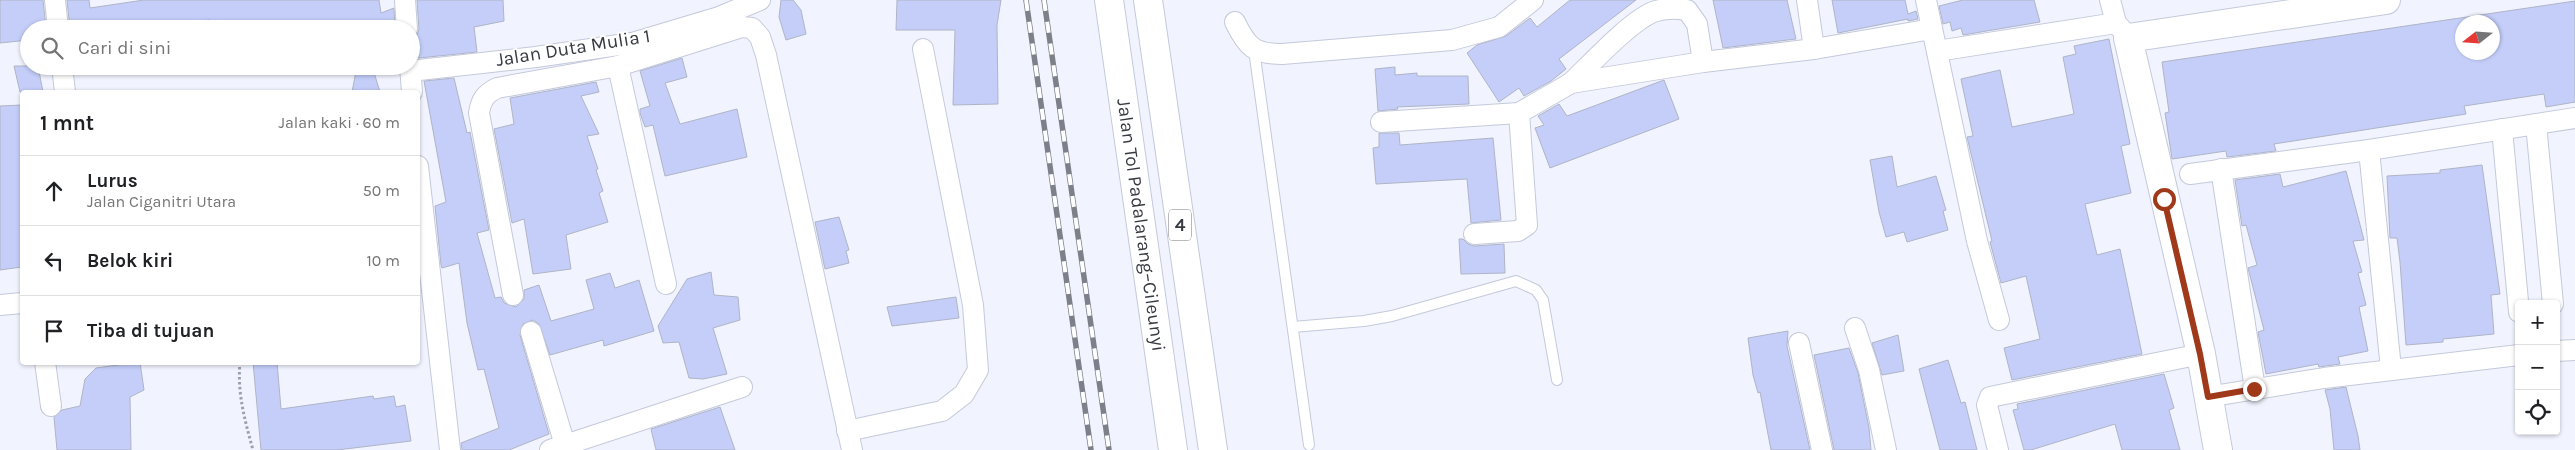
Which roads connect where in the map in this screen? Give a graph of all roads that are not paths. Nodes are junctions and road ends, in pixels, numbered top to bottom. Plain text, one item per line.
1 (55, 0) edge
2 (405, 0) edge
3 (760, 0) edge
4 (1108, 0) edge
5 (1148, 0) edge
6 (1534, 0) edge
7 (1807, 0) edge
8 (1926, 0) edge
9 (2110, 0) edge
10 (2386, 0) edge
11 (57, 20) edge
12 (406, 20) edge
13 (1235, 22) dead end
14 (1932, 29) junction
15 (2122, 30) junction
16 (923, 49) dead end
17 (1254, 50) junction
18 (1814, 50) junction
19 (1936, 52) junction
20 (1703, 62) junction
21 (618, 66) junction
22 (420, 68) edge
23 (63, 75) edge
24 (411, 75) edge
25 (1571, 83) junction
26 (65, 90) edge
27 (412, 90) edge
28 (1520, 113) junction
29 (2575, 118) edge
30 (1381, 122) dead end
31 (2536, 124) junction
32 (2502, 129) junction
33 (2369, 150) junction
34 (2220, 169) junction
35 (2190, 174) dead end
36 (420, 184) edge
37 (1474, 234) dead end
38 (666, 284) dead end
39 (513, 295) dead end
40 (2518, 300) edge
41 (2553, 300) edge
42 (20, 303) edge
43 (0, 305) edge
44 (1999, 320) dead end
45 (1293, 327) junction
46 (1855, 328) dead end
47 (531, 332) dead end
48 (1799, 343) dead end
49 (2200, 354) junction
50 (2515, 355) edge
51 (45, 365) edge
52 (2392, 369) junction
53 (1558, 380) dead end
54 (742, 387) dead end
55 (2254, 389) junction
56 (2208, 397) junction
57 (51, 406) dead end
58 (850, 440) edge
59 (1309, 445) dead end
60 (557, 448) edge
61 (450, 450) edge
62 (1173, 450) edge
63 (1213, 450) edge
64 (1822, 450) edge
65 (1886, 450) edge
66 (1998, 450) edge
67 (2218, 450) edge

1 - 11 street
2 - 12 street
3 - 22 street, Jalan Duta Mulia 1
4 - 62 main road, Jalan Tol Padalarang–Cileunyi / 4
5 - 63 main road, Jalan Tol Padalarang–Cileunyi / 4
6 - 17 street
7 - 18 street
8 - 14 street
9 - 15 street
10 - 15 main road
13 - 17 street
14 - 18 street
14 - 19 street
15 - 19 street
15 - 49 main road
16 - 58 street
17 - 45 lane
18 - 20 street
19 - 44 street
20 - 25 street
20 - 25 street
21 - 38 street
21 - 39 street
21 - 58 street
23 - 26 street
24 - 27 street
25 - 28 street
28 - 30 street
28 - 37 street
29 - 31 street
31 - 32 street
31 - 41 street
32 - 33 street
32 - 40 street
33 - 34 street
33 - 52 street
34 - 35 street
34 - 55 street
36 - 61 street
42 - 43 street
45 - 53 lane
45 - 59 lane
46 - 65 street
47 - 60 street
48 - 64 street
49 - 56 main road
49 - 66 street
50 - 52 street
51 - 57 street
52 - 55 street
54 - 60 street
55 - 56 street
56 - 67 main road

